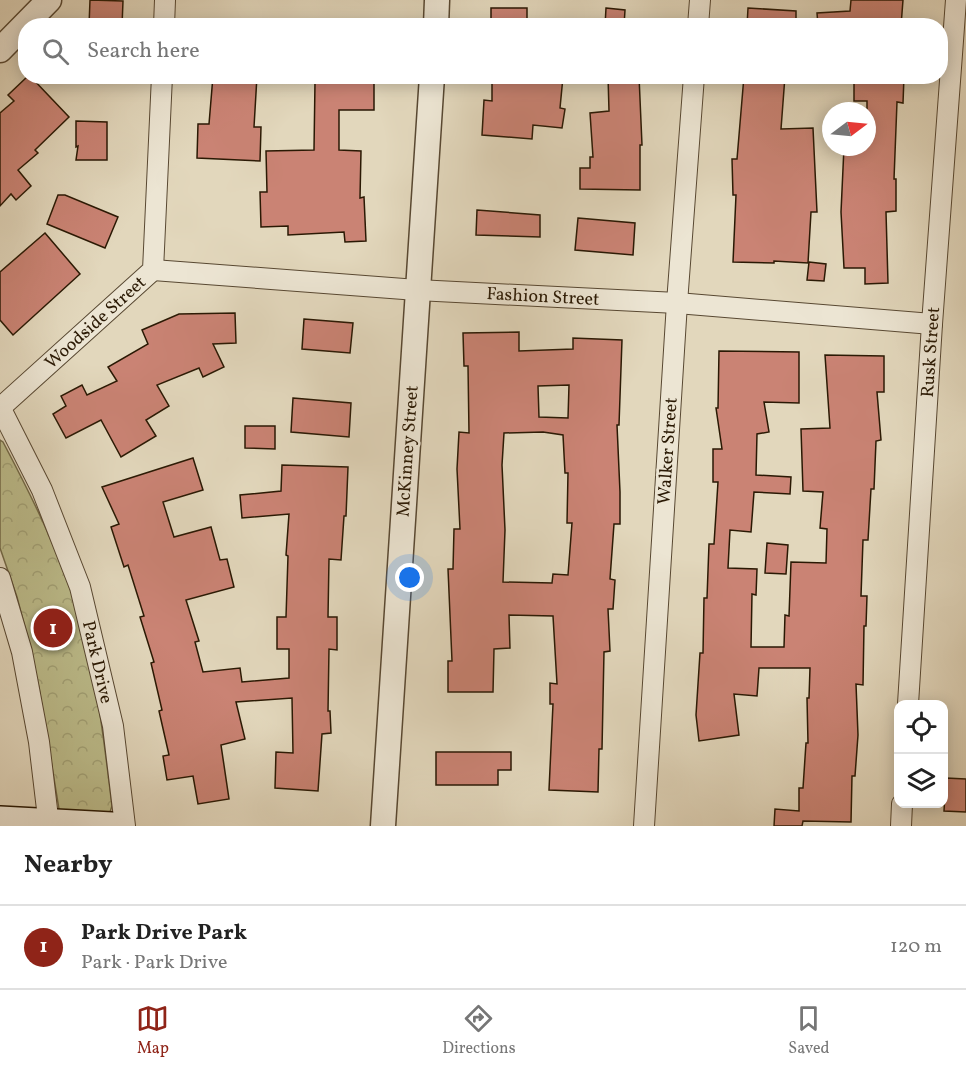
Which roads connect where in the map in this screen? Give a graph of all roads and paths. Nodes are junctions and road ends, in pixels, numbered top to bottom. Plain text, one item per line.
1 (49, 0) edge
2 (165, 0) edge
3 (437, 0) edge
4 (700, 0) edge
5 (956, 0) edge
6 (31, 18) edge
7 (164, 18) edge
8 (436, 18) edge
9 (699, 18) edge
10 (18, 32) edge
11 (0, 50) edge
12 (162, 84) edge
13 (431, 84) edge
14 (693, 84) edge
15 (153, 270) junction
16 (417, 290) junction
17 (677, 303) junction
18 (932, 324) junction
19 (0, 408) edge
20 (0, 578) edge
21 (908, 700) edge
22 (902, 808) edge
23 (0, 820) edge
24 (49, 824) edge
25 (112, 826) edge
26 (125, 826) edge
27 (383, 826) edge
28 (644, 826) edge
29 (901, 826) edge

1 - 6 street
2 - 7 street
3 - 8 street
4 - 9 street
5 - 18 street, Rusk Street
10 - 11 street
12 - 15 street, Woodside Street
13 - 16 street, McKinney Street
14 - 17 street, Walker Street
15 - 16 street, Fashion Street
15 - 19 street, Woodside Street
16 - 17 street, Fashion Street
16 - 27 street, McKinney Street
17 - 18 street, Fashion Street
17 - 28 street, Walker Street
18 - 21 street, Rusk Street
19 - 26 street, Park Drive
20 - 24 street
22 - 29 street
23 - 24 main road
24 - 25 main road

